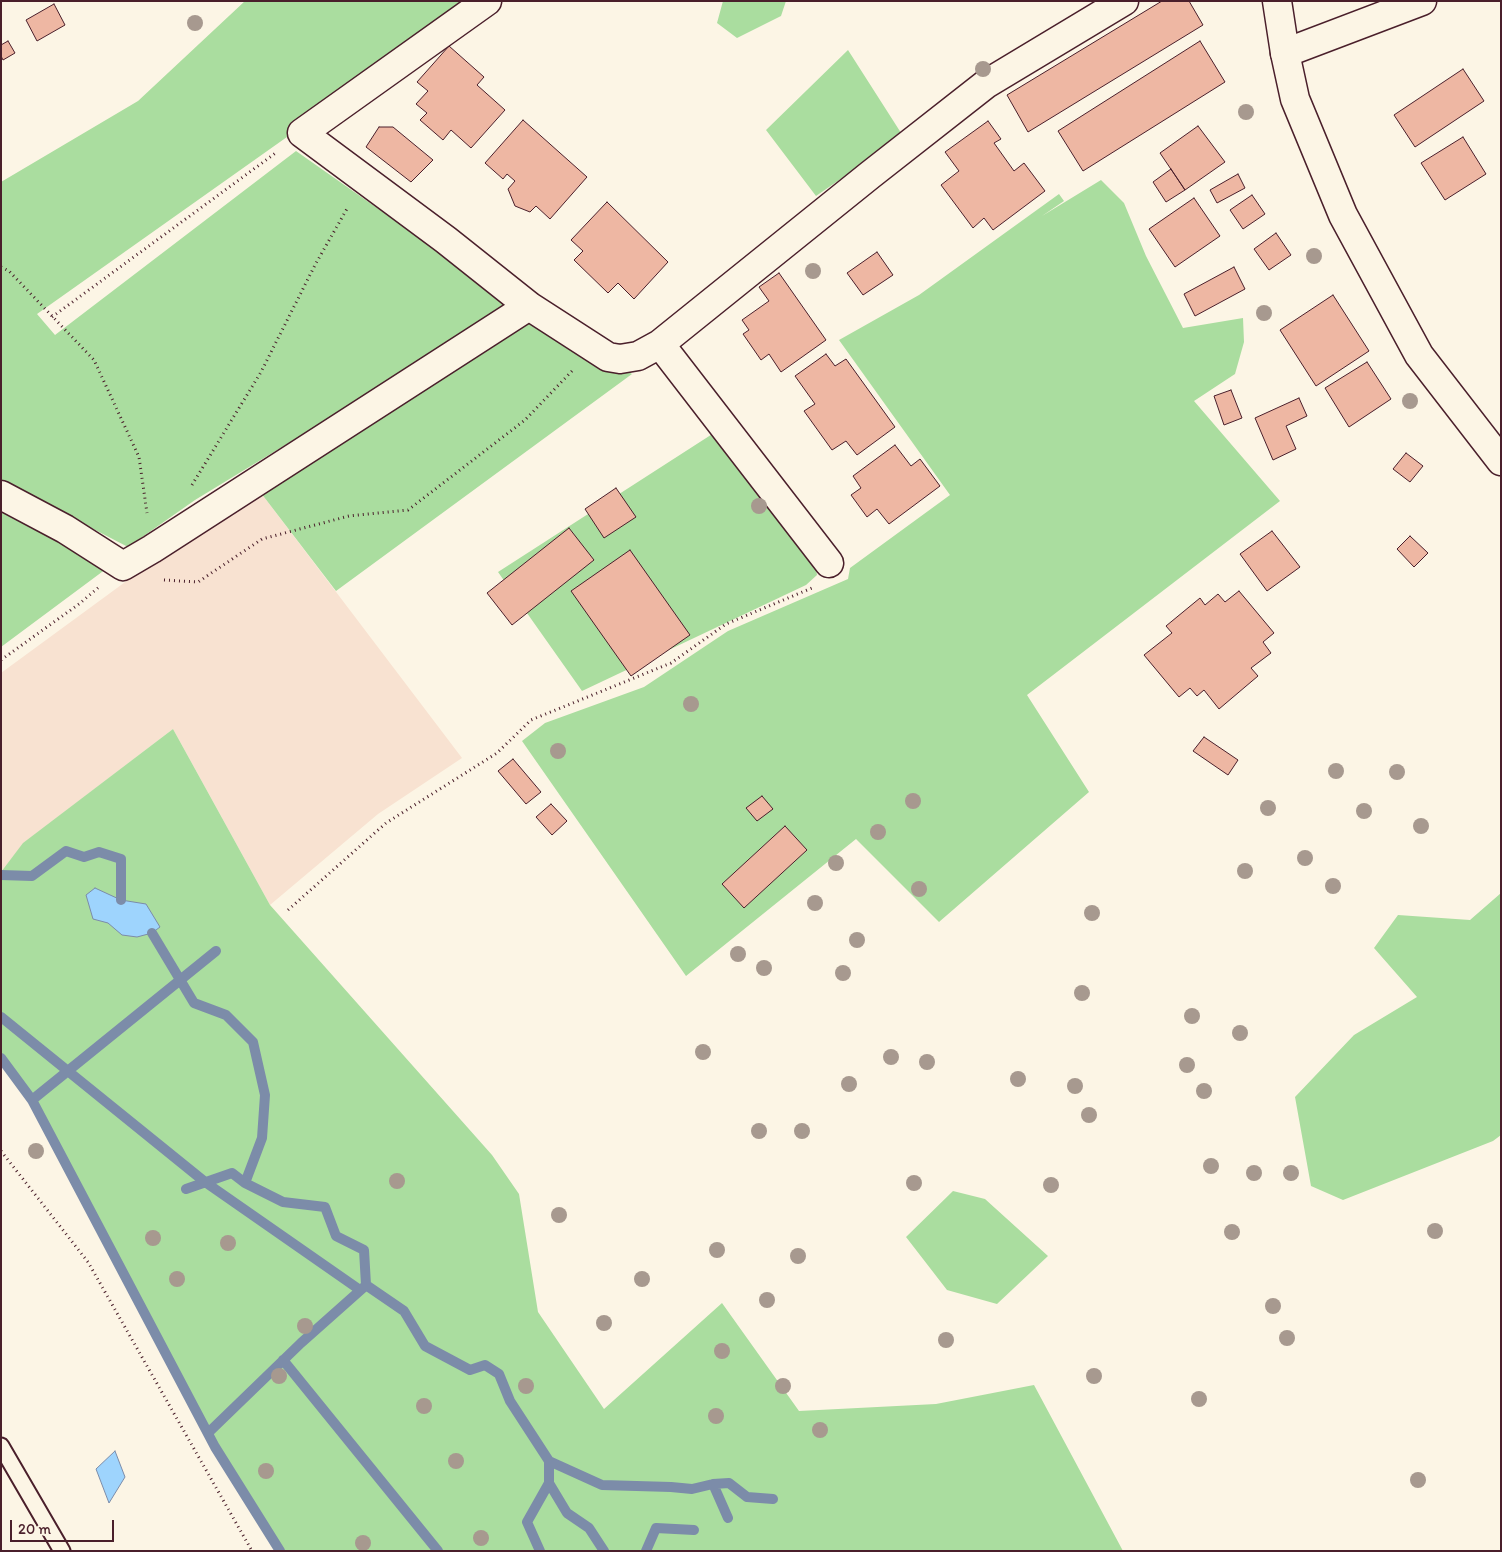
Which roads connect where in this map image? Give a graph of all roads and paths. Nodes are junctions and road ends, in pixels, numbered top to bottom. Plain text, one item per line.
1 (487, 1) edge
2 (1124, 1) edge
3 (1276, 1) edge
4 (1422, 1) edge
5 (1285, 53) junction
6 (302, 133) junction
7 (365, 178) junction
8 (1, 267) edge
9 (528, 306) junction
10 (52, 318) junction
11 (660, 344) junction
12 (608, 357) junction
13 (1496, 447) edge
14 (188, 490) dead end
15 (1, 495) edge
16 (152, 549) junction
17 (829, 563) joint
18 (123, 566) junction
19 (1, 660) edge
20 (288, 910) dead end
21 (1, 1151) edge
22 (1, 1446) edge
23 (62, 1551) edge
24 (252, 1551) edge

1 - 6 street
2 - 11 street
3 - 5 street
4 - 5 street
5 - 13 street
6 - 7 street
6 - 10 path
7 - 9 street
7 - 14 path
8 - 10 path
9 - 12 street
9 - 16 street
10 - 16 path
11 - 12 street
11 - 17 street
12 - 18 path
15 - 18 street
16 - 18 street
17 - 20 path
18 - 19 path
21 - 24 path
22 - 23 lane

